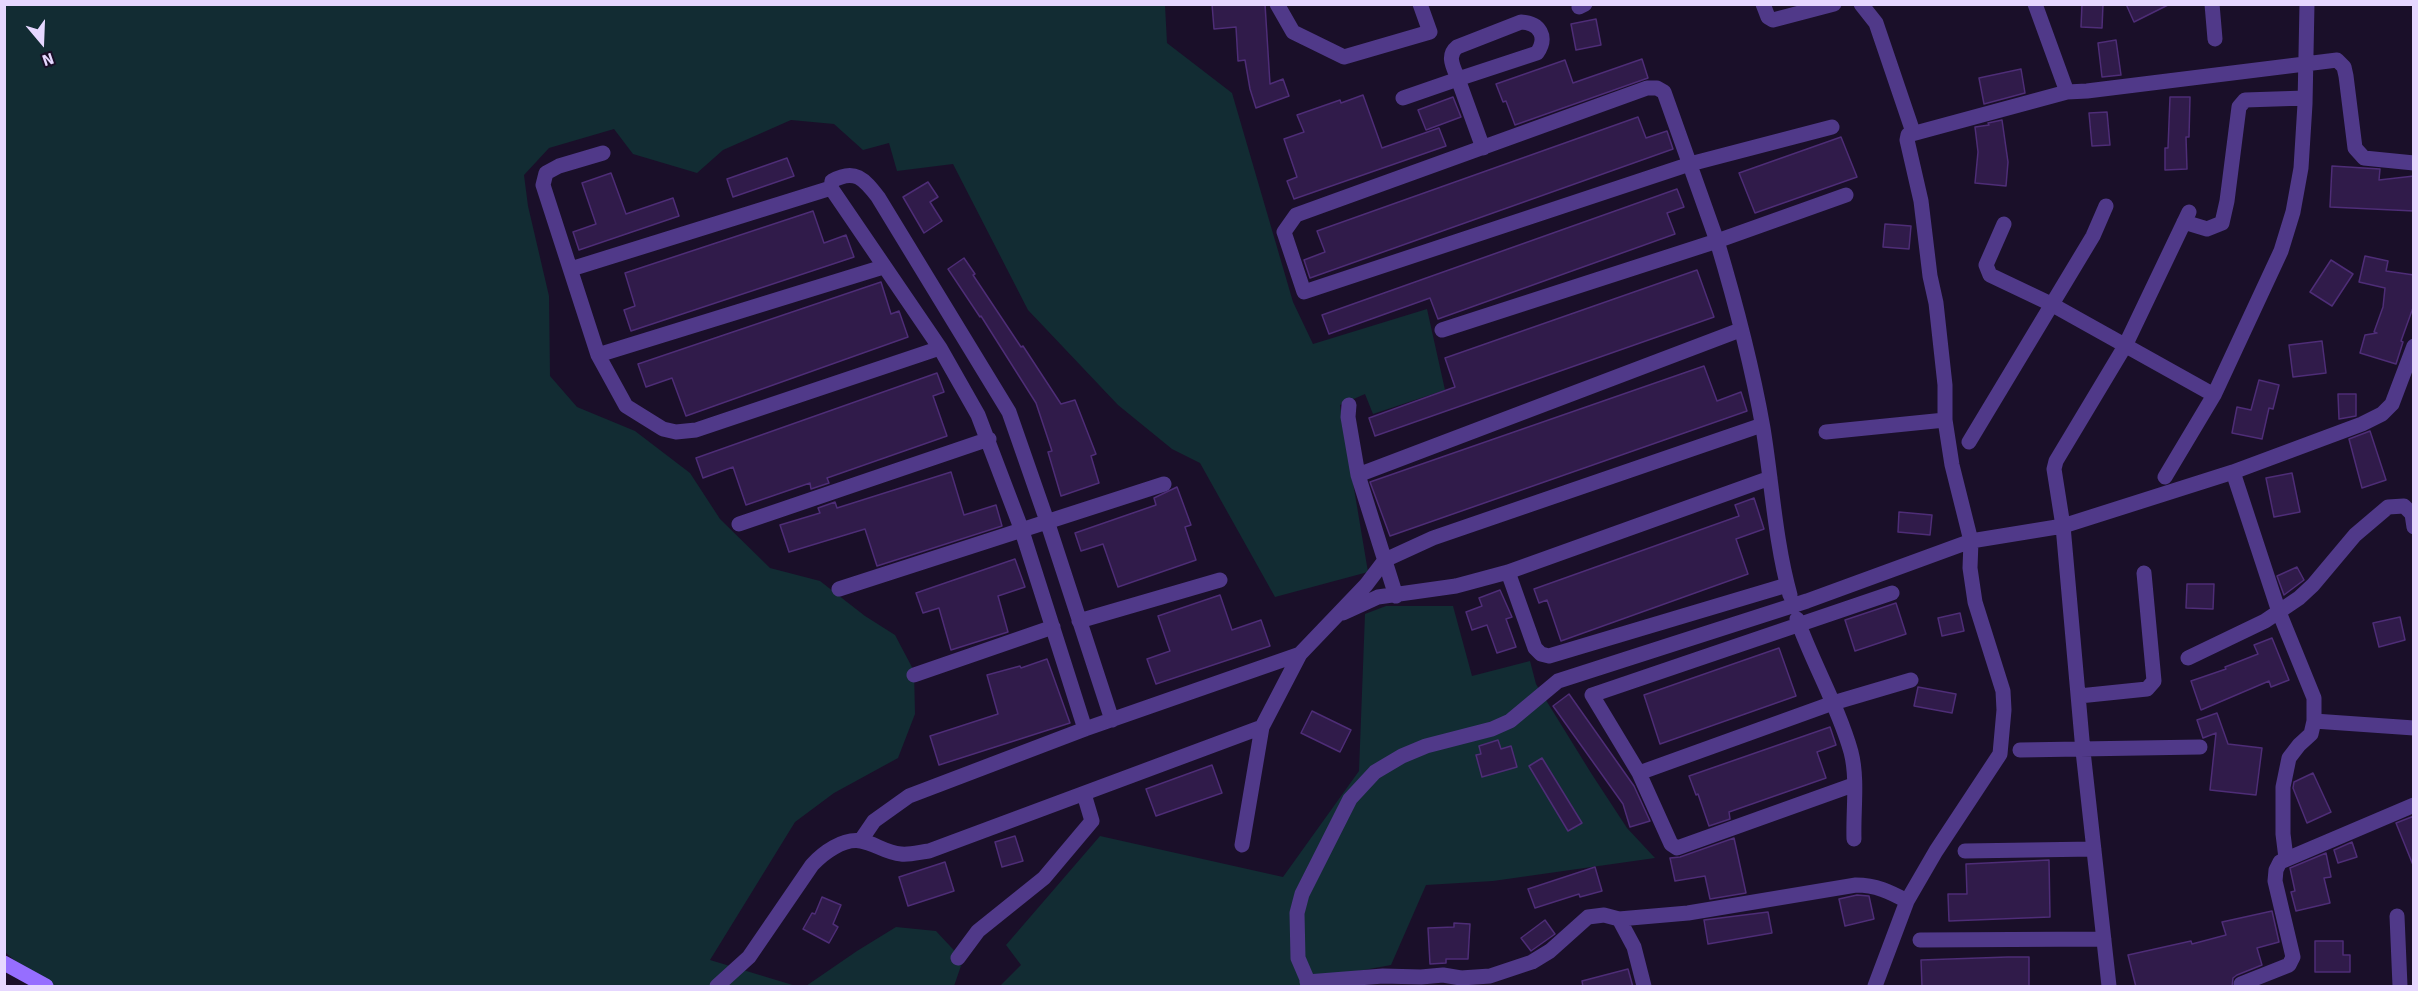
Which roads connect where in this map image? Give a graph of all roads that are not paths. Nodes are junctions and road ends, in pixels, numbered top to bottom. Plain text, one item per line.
1 (1277, 4) edge
2 (1420, 4) edge
3 (1763, 4) edge
4 (1834, 4) edge
5 (1861, 4) edge
6 (2035, 4) edge
7 (2212, 4) edge
8 (2307, 4) edge
9 (2215, 39) dead end
10 (2305, 63) junction
11 (1458, 80) junction
12 (2067, 92) junction
13 (1403, 98) dead end
14 (2305, 98) junction
15 (1832, 127) dead end
16 (1913, 132) junction
17 (1483, 148) junction
18 (603, 153) dead end
19 (2414, 163) edge
20 (1690, 164) junction
21 (831, 188) junction
22 (1846, 195) dead end
23 (2106, 206) dead end
24 (2004, 224) dead end
25 (1717, 241) junction
26 (883, 267) junction
27 (571, 268) junction
28 (2050, 304) junction
29 (1443, 330) dead end
30 (1740, 330) junction
31 (2125, 346) junction
32 (2414, 346) edge
33 (940, 348) junction
34 (598, 355) junction
35 (2406, 387) edge
36 (2214, 395) junction
37 (1349, 405) dead end
38 (1946, 420) junction
39 (1762, 425) junction
40 (1826, 432) dead end
41 (989, 439) junction
42 (1969, 442) dead end
43 (2233, 472) junction
44 (1358, 475) junction
45 (2165, 477) dead end
46 (1770, 478) junction
47 (1164, 484) dead end
48 (1047, 521) junction
49 (739, 524) dead end
50 (2063, 526) junction
51 (2414, 527) edge
52 (1021, 528) junction
53 (1971, 541) junction
54 (1385, 560) junction
55 (1508, 572) junction
56 (2144, 573) dead end
57 (1220, 580) dead end
58 (839, 589) dead end
59 (1892, 593) dead end
60 (1396, 596) junction
61 (2279, 612) junction
62 (1337, 615) junction
63 (1079, 621) junction
64 (1798, 622) junction
65 (1053, 627) junction
66 (1300, 654) junction
67 (2188, 658) dead end
68 (914, 675) dead end
69 (1911, 680) dead end
70 (2079, 696) junction
71 (1833, 703) junction
72 (1112, 720) junction
73 (2314, 721) junction
74 (1262, 727) junction
75 (2414, 728) edge
76 (1085, 729) junction
77 (2200, 747) dead end
78 (2020, 750) dead end
79 (2083, 751) junction
80 (1639, 773) junction
81 (1853, 785) junction
82 (1084, 794) junction
83 (2414, 805) edge
84 (1854, 839) dead end
85 (861, 840) junction
86 (1242, 844) dead end
87 (2094, 849) junction
88 (1965, 851) dead end
89 (2286, 858) junction
90 (1907, 901) junction
91 (2397, 916) dead end
92 (1619, 919) junction
93 (2104, 939) junction
94 (1920, 940) dead end
95 (958, 958) dead end
96 (4, 963) edge
97 (1309, 984) edge
98 (2241, 984) dead end
99 (46, 987) edge
100 (717, 987) edge
101 (1644, 987) edge
102 (1875, 987) edge
103 (2109, 987) edge
104 (2400, 987) edge

1 - 2 street
3 - 4 street
5 - 16 street
6 - 12 street
7 - 9 street
8 - 10 street
10 - 12 street
10 - 14 street
10 - 19 street
11 - 11 street
11 - 13 street
11 - 17 street
12 - 16 street
14 - 31 street
14 - 36 street
15 - 20 street
16 - 38 street
17 - 20 street
17 - 20 street
18 - 27 street
20 - 25 street
21 - 26 street
21 - 27 street
21 - 48 street
22 - 25 street
23 - 28 street
24 - 28 street
25 - 29 street
25 - 30 street
26 - 33 street
26 - 34 street
27 - 34 street
28 - 31 street
28 - 42 street
30 - 39 street
30 - 44 street
31 - 36 street
31 - 50 street
32 - 35 street
33 - 34 street
33 - 41 street
35 - 43 street
36 - 45 street
37 - 44 street
38 - 40 street
38 - 53 street
39 - 46 street
39 - 54 street
41 - 49 street
41 - 52 street
43 - 50 street
43 - 61 street
44 - 54 street
46 - 55 street
46 - 55 street
47 - 48 street
48 - 52 street
48 - 63 street
50 - 53 street
50 - 70 street
51 - 61 street
52 - 58 street
52 - 65 street
53 - 90 street
53 - 97 street
54 - 60 street
54 - 62 street
55 - 60 street
56 - 70 street
57 - 63 street
59 - 64 street
60 - 62 street
61 - 67 street
61 - 73 street
62 - 66 street
63 - 72 street
64 - 71 street
64 - 80 street
65 - 68 street
65 - 76 street
66 - 72 street
66 - 74 street
69 - 71 street
70 - 79 street
71 - 80 street
71 - 81 street
72 - 76 street
73 - 75 street
73 - 89 street
74 - 82 street
74 - 86 street
76 - 85 street
77 - 79 street
78 - 79 street
79 - 87 street
80 - 81 street
81 - 84 street
82 - 85 street
82 - 95 street
83 - 89 street
85 - 100 street
87 - 88 street
87 - 93 street
89 - 98 street
90 - 92 street
90 - 102 street
91 - 104 street
92 - 97 street
92 - 101 street
93 - 94 street
93 - 103 street
96 - 99 main road

